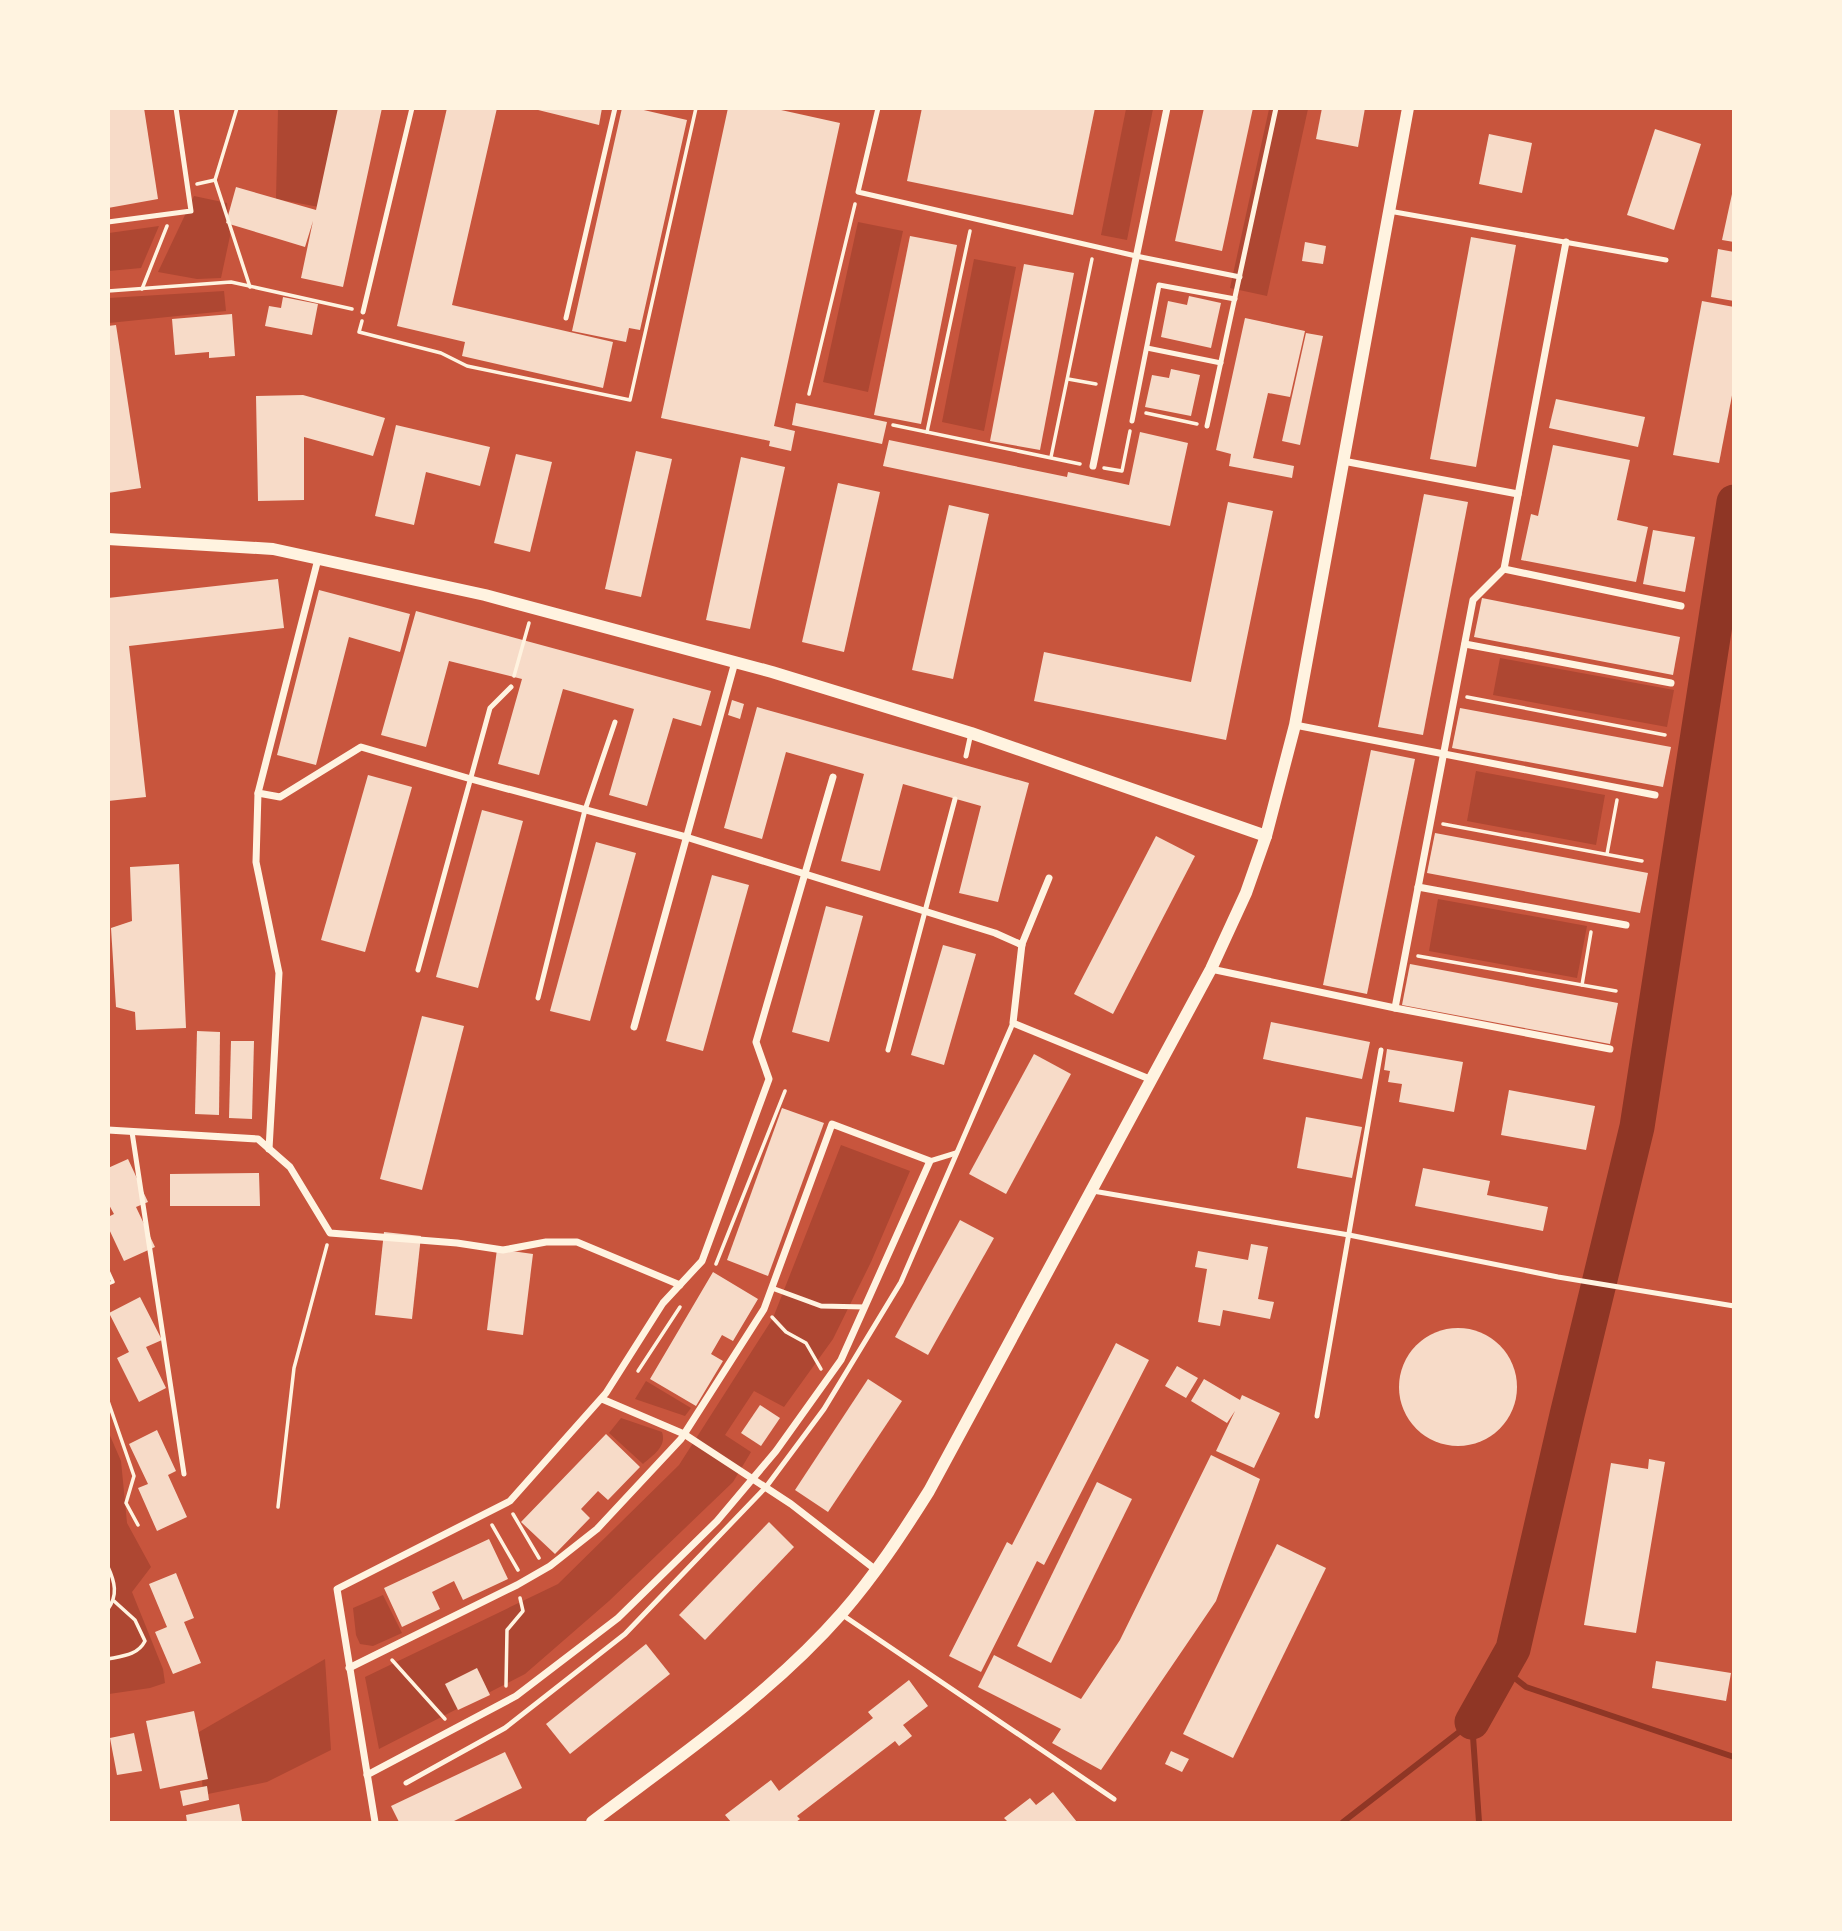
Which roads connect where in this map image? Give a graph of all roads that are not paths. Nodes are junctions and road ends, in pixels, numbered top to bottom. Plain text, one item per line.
1 (176, 108) edge
2 (412, 108) edge
3 (615, 108) edge
4 (878, 108) edge
5 (1167, 108) edge
6 (1276, 108) edge
7 (1408, 108) edge
8 (1389, 211) junction
9 (108, 222) edge
10 (1566, 242) junction
11 (1136, 256) junction
12 (1667, 260) dead end
13 (1240, 277) junction
14 (1235, 299) junction
15 (363, 312) road end
16 (566, 318) dead end
17 (1146, 348) junction
18 (1220, 363) junction
19 (1132, 421) dead end
20 (1207, 426) road end
21 (1343, 461) junction
22 (1093, 466) dead end
23 (1518, 494) junction
24 (108, 539) edge
25 (318, 559) junction
26 (1504, 569) junction
27 (1681, 606) dead end
28 (1465, 644) junction
29 (735, 662) junction
30 (1671, 683) dead end
31 (511, 687) road end
32 (615, 722) dead end
33 (1295, 725) junction
34 (971, 733) junction
35 (1444, 754) junction
36 (965, 756) dead end
37 (833, 777) dead end
38 (471, 779) junction
39 (258, 793) junction
40 (1655, 795) dead end
41 (955, 799) dead end
42 (585, 810) junction
43 (1266, 836) junction
44 (686, 837) junction
45 (805, 874) junction
46 (1049, 878) dead end
47 (1418, 887) junction
48 (925, 912) junction
49 (1626, 925) dead end
50 (1022, 945) junction
51 (1211, 969) junction
52 (418, 970) dead end
53 (538, 998) dead end
54 (1395, 1008) junction
55 (1013, 1023) junction
56 (634, 1027) dead end
57 (1610, 1049) dead end
58 (888, 1050) dead end
59 (1381, 1050) dead end
60 (1152, 1080) junction
61 (108, 1130) edge
62 (132, 1132) junction
63 (269, 1149) junction
64 (956, 1153) junction
65 (930, 1161) junction
66 (1093, 1191) junction
67 (1349, 1235) junction
68 (680, 1285) junction
69 (772, 1288) junction
70 (1734, 1306) edge
71 (865, 1307) junction
72 (602, 1399) junction
73 (1317, 1416) dead end
74 (684, 1434) junction
75 (184, 1474) dead end
76 (753, 1478) junction
77 (766, 1487) junction
78 (876, 1570) junction
79 (841, 1614) junction
80 (349, 1668) junction
81 (367, 1775) junction
82 (406, 1783) dead end
83 (1114, 1799) dead end
84 (375, 1822) edge
85 (592, 1822) edge

1 - 9 lane
2 - 15 lane
3 - 16 lane
4 - 11 lane
5 - 11 street
6 - 13 lane
7 - 8 street
8 - 10 lane
8 - 21 street
10 - 12 lane
10 - 23 street
11 - 13 lane
11 - 22 street
13 - 14 lane
14 - 17 lane
14 - 18 lane
17 - 18 lane
17 - 19 lane
18 - 20 lane
21 - 23 street
21 - 33 street
23 - 26 street
24 - 25 street
25 - 29 street
25 - 39 street
26 - 27 street
26 - 28 street
28 - 30 street
28 - 35 street
29 - 34 street
29 - 44 street
31 - 38 lane
32 - 42 lane
33 - 35 street
33 - 43 street
34 - 36 lane
34 - 43 street
35 - 40 street
35 - 47 street
37 - 45 street
38 - 39 street
38 - 42 street
38 - 52 lane
39 - 63 street
41 - 48 lane
42 - 44 street
42 - 53 lane
43 - 51 street
44 - 45 street
44 - 56 street
45 - 48 street
45 - 68 street
46 - 50 street
47 - 49 street
47 - 54 street
48 - 50 street
48 - 58 lane
50 - 55 street
51 - 54 street
51 - 60 street
54 - 57 street
55 - 60 street
55 - 64 lane
59 - 67 lane
60 - 66 street
61 - 62 street
62 - 63 street
62 - 75 lane
63 - 68 street
64 - 65 lane
64 - 77 lane
65 - 69 street
65 - 71 street
66 - 67 lane
66 - 78 street
67 - 70 lane
67 - 73 lane
68 - 72 street
69 - 71 lane
69 - 74 street
71 - 76 street
72 - 74 street
72 - 80 street
74 - 76 street
74 - 80 street
76 - 77 street
76 - 81 street
77 - 78 street
77 - 82 lane
78 - 79 street
79 - 83 lane
79 - 85 street
80 - 81 street
81 - 84 street

